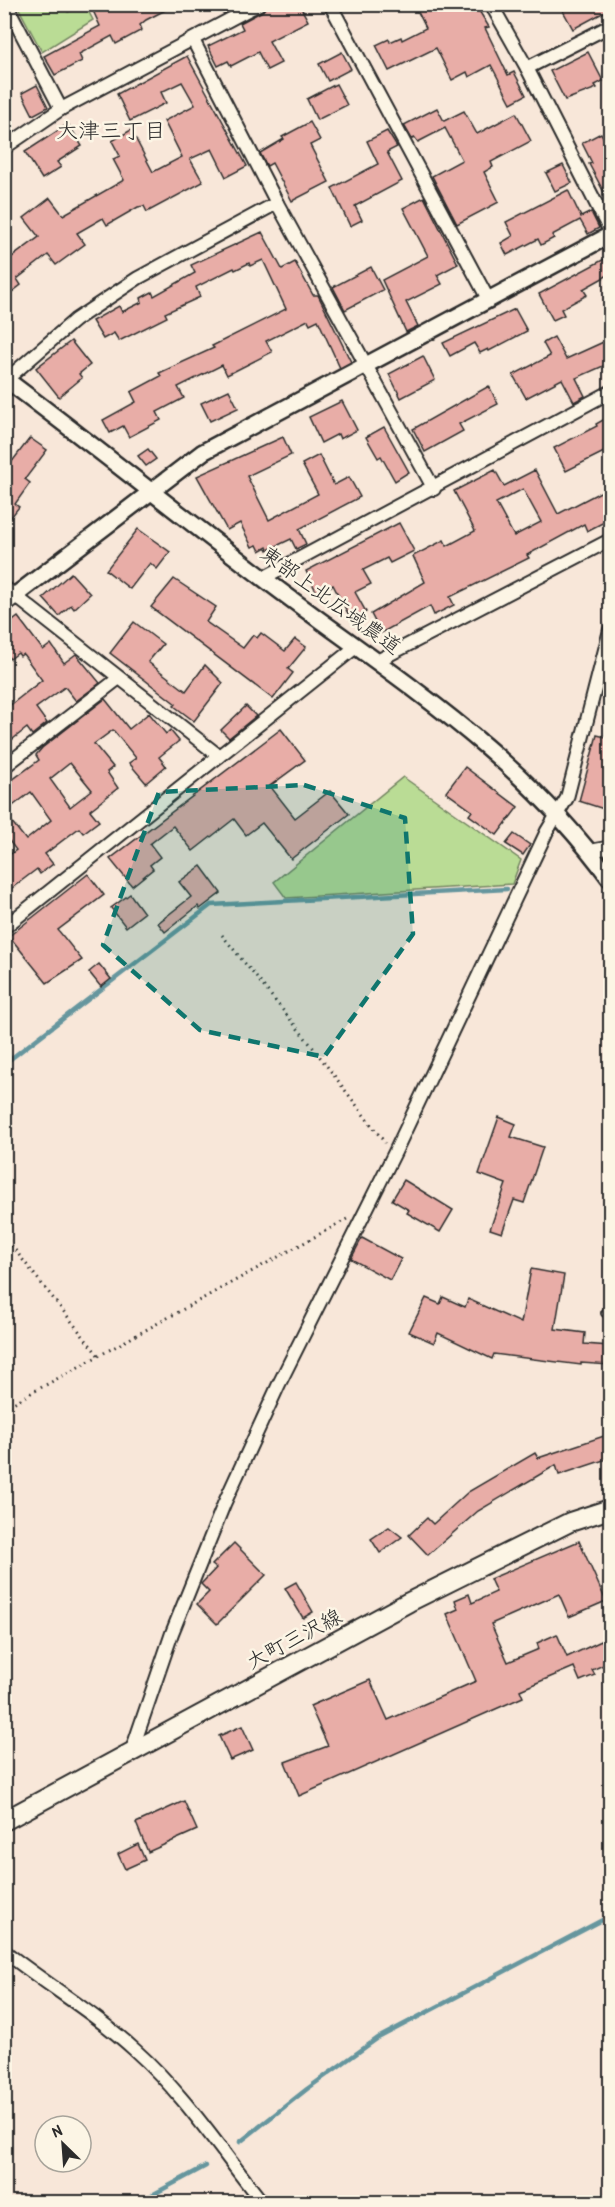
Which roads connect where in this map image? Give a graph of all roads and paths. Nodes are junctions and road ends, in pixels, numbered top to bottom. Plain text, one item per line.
1 (6, 4) edge
2 (259, 4) edge
3 (330, 4) edge
4 (490, 4) edge
5 (610, 26) edge
6 (193, 39) junction
7 (527, 68) junction
8 (61, 109) junction
9 (4, 148) edge
10 (277, 203) junction
11 (610, 231) edge
12 (610, 236) edge
13 (488, 299) junction
14 (365, 365) junction
15 (6, 378) edge
16 (610, 392) edge
17 (434, 489) junction
18 (152, 490) junction
19 (610, 540) edge
20 (263, 578) junction
21 (8, 596) edge
22 (610, 630) edge
23 (357, 646) junction
24 (379, 660) junction
25 (119, 678) junction
26 (219, 756) junction
27 (4, 767) edge
28 (558, 813) junction
29 (590, 851) junction
30 (610, 851) edge
31 (610, 879) edge
32 (4, 923) edge
33 (222, 935) dead end
34 (395, 1152) junction
35 (367, 1208) junction
36 (4, 1236) edge
37 (98, 1356) junction
38 (4, 1408) edge
39 (610, 1509) edge
40 (131, 1753) junction
41 (4, 1821) edge
42 (4, 1951) edge
43 (262, 2202) edge

1 - 8 street
2 - 6 street
3 - 13 street
4 - 7 street
5 - 7 street
6 - 8 street
6 - 10 street
7 - 11 street
8 - 9 street
10 - 14 street
10 - 15 street
12 - 13 street
13 - 14 street
14 - 17 street
14 - 18 street
15 - 18 street, 東部上北広域農道
16 - 17 street
17 - 20 street
18 - 20 street, 東部上北広域農道
18 - 21 street
19 - 24 street
20 - 23 street, 東部上北広域農道
21 - 25 street
22 - 28 street
23 - 24 street, 東部上北広域農道
23 - 26 street
24 - 28 street, 東部上北広域農道
25 - 26 street
25 - 27 street
26 - 32 street
28 - 29 street, 東部上北広域農道
28 - 34 street
29 - 30 street
29 - 31 street, 東部上北広域農道
33 - 34 path
34 - 35 street
35 - 37 path
35 - 40 street
36 - 37 path
37 - 38 path
39 - 40 main road, 大町三沢線
40 - 41 main road, 大町三沢線
42 - 43 street

